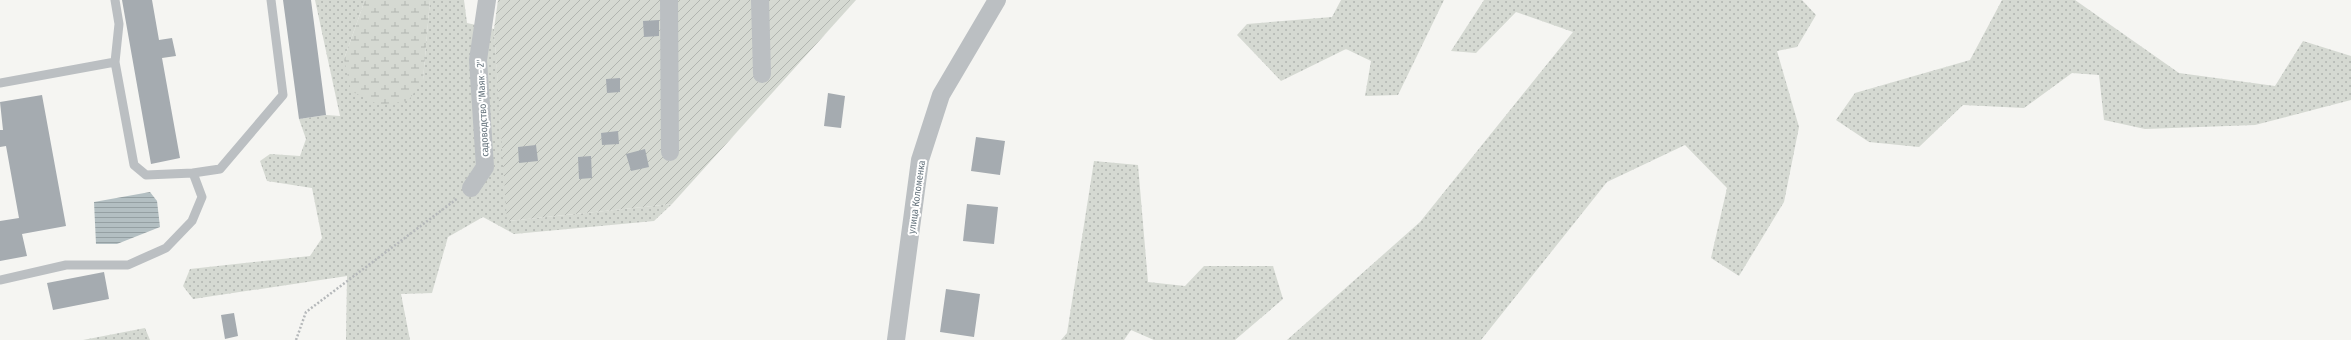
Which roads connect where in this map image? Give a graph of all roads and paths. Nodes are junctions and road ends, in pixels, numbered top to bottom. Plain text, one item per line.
1 (115, 0) edge
2 (271, 0) edge
3 (487, 0) edge
4 (669, 0) edge
5 (760, 0) edge
6 (997, 0) edge
7 (116, 62) junction
8 (762, 74) dead end
9 (0, 83) edge
10 (670, 152) dead end
11 (193, 173) junction
12 (471, 188) joint
13 (0, 280) edge
14 (296, 340) edge
15 (896, 340) edge

1 - 7 lane
2 - 11 lane
3 - 12 street, садоводство "Маяк - 2"
4 - 10 street
5 - 8 street
6 - 15 street, улица Коломенка
7 - 9 lane
7 - 11 lane
11 - 13 lane
12 - 14 path

